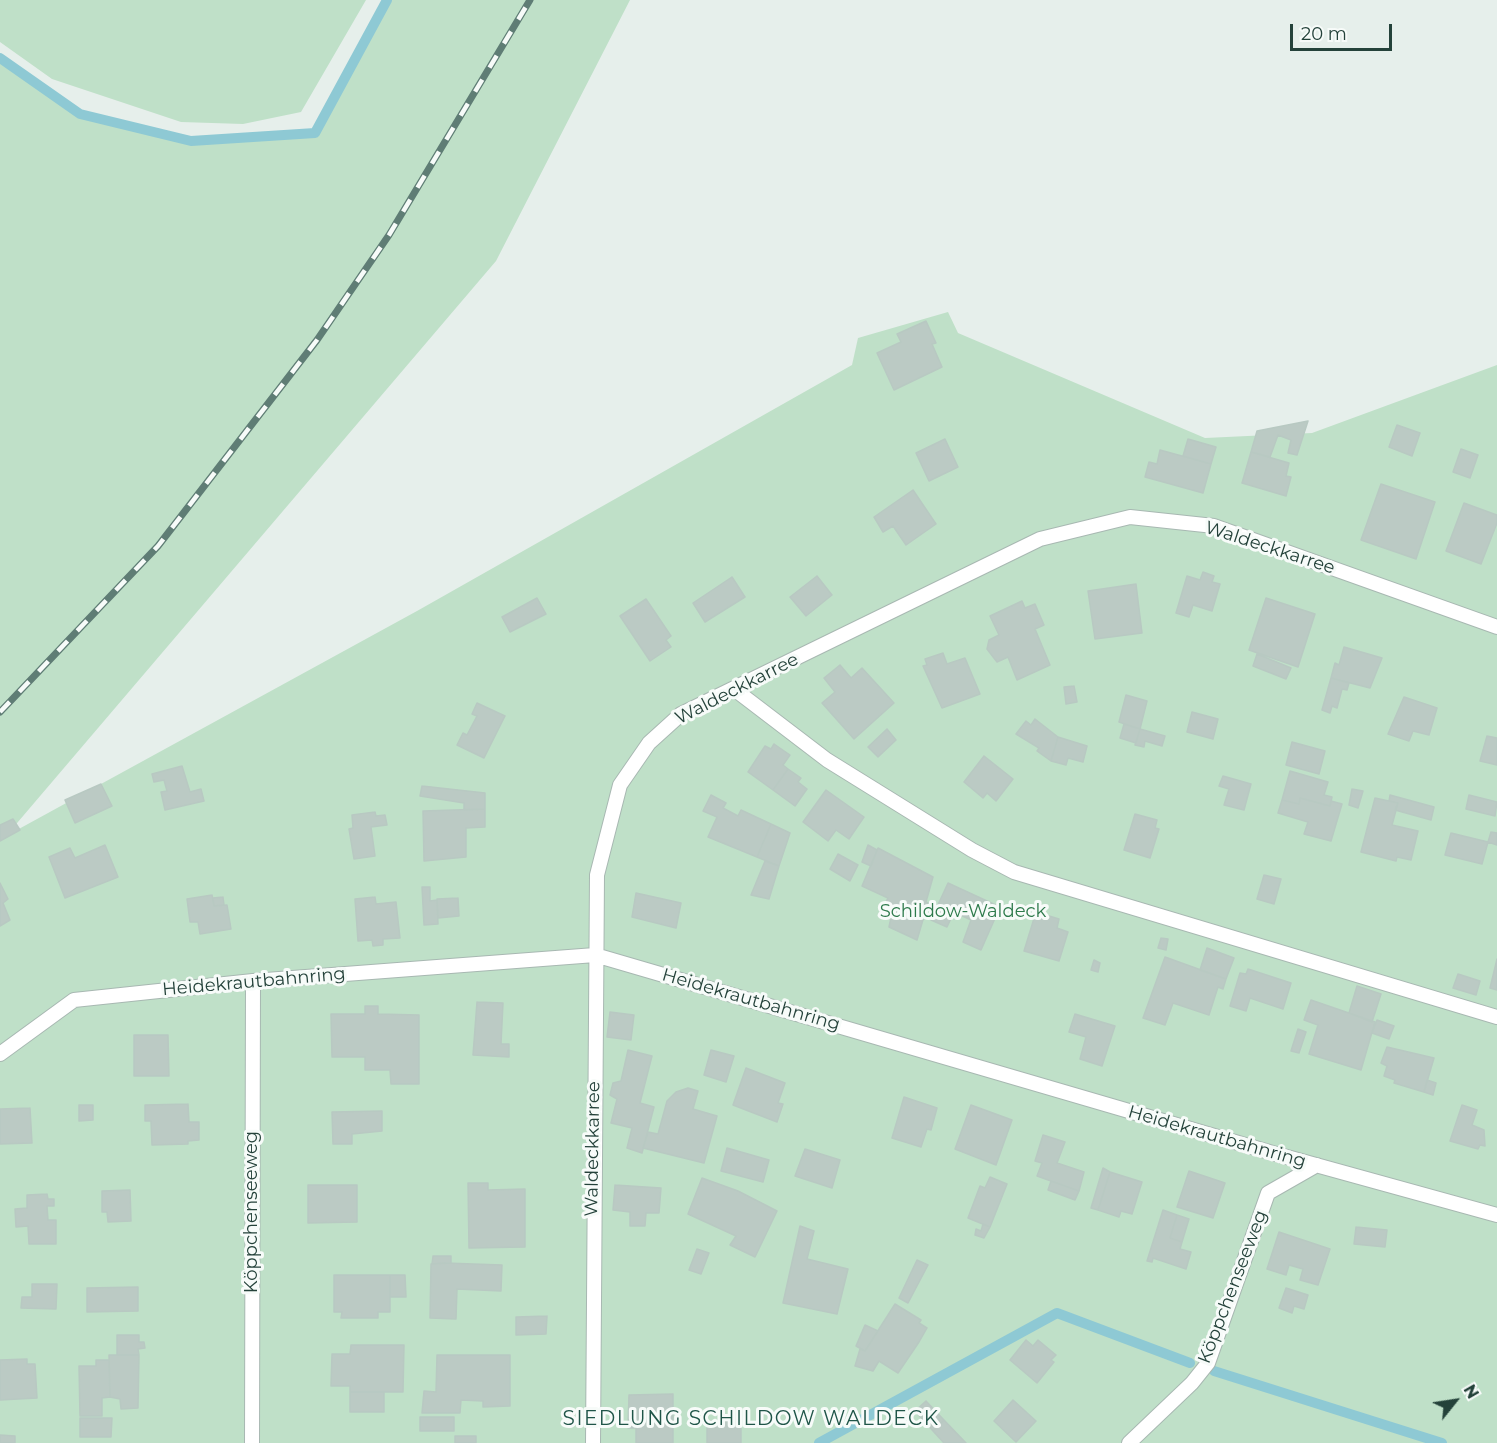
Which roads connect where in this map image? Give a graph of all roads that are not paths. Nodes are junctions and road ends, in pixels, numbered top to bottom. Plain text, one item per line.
1 (1497, 627) edge
2 (734, 689) junction
3 (595, 955) junction
4 (253, 981) junction
5 (1497, 1017) edge
6 (0, 1054) edge
7 (1317, 1165) junction
8 (1497, 1215) edge
9 (252, 1443) edge
10 (593, 1443) edge
11 (1129, 1443) edge

1 - 2 lane, Waldeckkarree
2 - 3 lane, Waldeckkarree
2 - 5 lane
3 - 4 lane, Heidekrautbahnring
3 - 7 lane, Heidekrautbahnring
3 - 10 lane, Waldeckkarree
4 - 6 lane, Heidekrautbahnring
4 - 9 lane, Köppchenseeweg
7 - 8 lane, Heidekrautbahnring
7 - 11 lane, Köppchenseeweg

